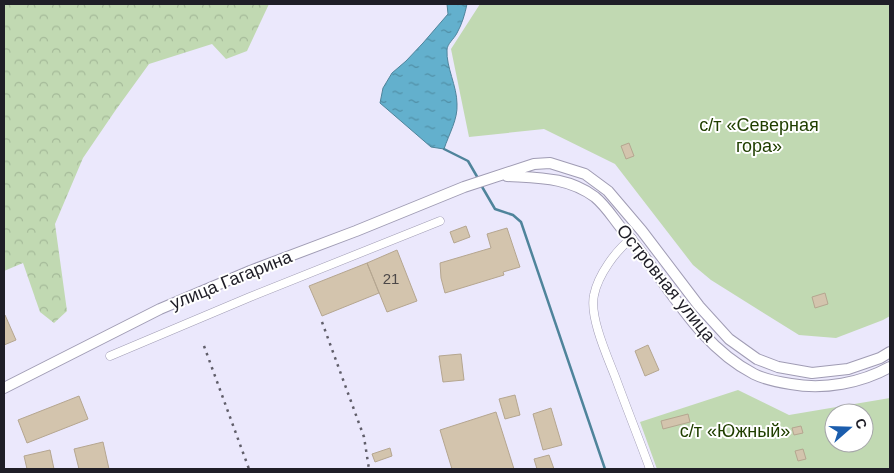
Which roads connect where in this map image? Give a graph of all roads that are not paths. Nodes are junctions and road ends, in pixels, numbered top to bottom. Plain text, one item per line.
1 (550, 163) joint
2 (501, 176) junction
3 (440, 221) dead end
4 (632, 238) junction
5 (890, 352) edge
6 (110, 356) dead end
7 (890, 367) edge
8 (4, 388) edge
9 (650, 469) edge

1 - 2 main road, улица Гагарина
1 - 5 main road, Островная улица
2 - 4 main road, Островная улица
2 - 8 main road, улица Гагарина
3 - 6 street
4 - 7 main road, Островная улица
4 - 9 street

